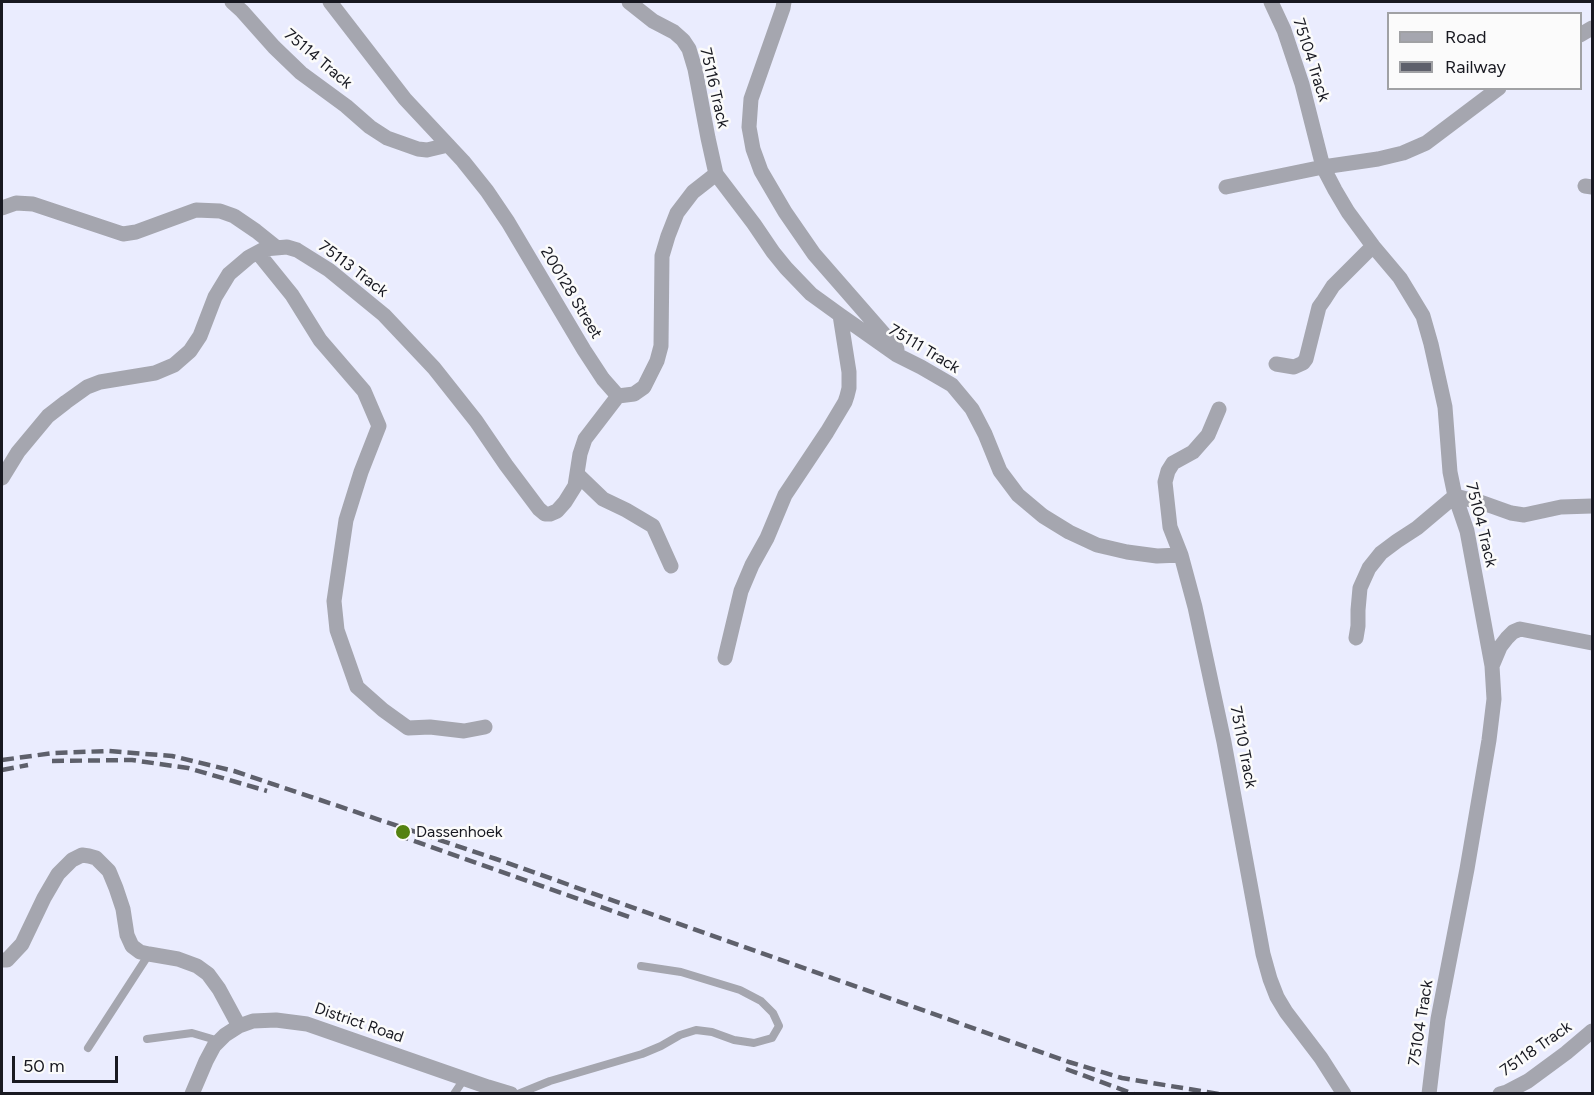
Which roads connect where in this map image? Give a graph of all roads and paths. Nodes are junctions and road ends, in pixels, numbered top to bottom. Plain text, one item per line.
1 (232, 2) edge
2 (330, 2) edge
3 (629, 2) edge
4 (784, 2) edge
5 (1272, 2) edge
6 (1496, 90) edge
7 (448, 145) junction
8 (1323, 167) junction
9 (716, 174) junction
10 (1226, 187) dead end
11 (2, 208) edge
12 (1373, 246) junction
13 (276, 247) junction
14 (258, 253) junction
15 (840, 315) junction
16 (897, 355) junction
17 (1276, 364) dead end
18 (618, 396) junction
19 (1219, 410) dead end
20 (577, 474) junction
21 (2, 478) edge
22 (1455, 496) junction
23 (1593, 506) edge
24 (1181, 555) junction
25 (671, 566) dead end
26 (1356, 638) dead end
27 (1593, 643) edge
28 (726, 658) dead end
29 (1492, 666) junction
30 (485, 727) dead end
31 (149, 954) junction
32 (2, 960) edge
33 (641, 966) dead end
34 (239, 1026) junction
35 (1593, 1031) edge
36 (147, 1039) dead end
37 (219, 1041) junction
38 (88, 1048) dead end
39 (464, 1079) junction
40 (192, 1094) edge
41 (454, 1094) edge
42 (510, 1094) edge
43 (518, 1094) edge
44 (1344, 1094) edge
45 (1429, 1094) edge
46 (1500, 1094) edge

1 - 7 street, 75114 Track
2 - 7 street, 200128 Street
3 - 9 street, 75116 Track
4 - 16 street
5 - 8 street, 75104 Track
6 - 8 street
7 - 18 street, 200128 Street
8 - 10 street
8 - 12 street, 75104 Track
9 - 15 street, 75111 Track
9 - 18 street
11 - 13 street
12 - 17 street
12 - 22 street, 75104 Track
13 - 14 street
13 - 20 street, 75113 Track
14 - 21 street
14 - 30 street
15 - 16 street, 75111 Track
15 - 28 street
16 - 24 street, 75111 Track
18 - 20 street
19 - 24 street, 75110 Track
20 - 25 street
22 - 23 street
22 - 26 street
22 - 29 street, 75104 Track
24 - 44 street, 75110 Track
27 - 29 street
29 - 45 street, 75104 Track
31 - 32 street
31 - 34 street
31 - 38 lane
33 - 43 lane
34 - 37 street, District Road
34 - 39 street, District Road
35 - 46 street, 75118 Track
36 - 37 lane
37 - 40 street, District Road
39 - 41 lane
39 - 42 street, District Road

